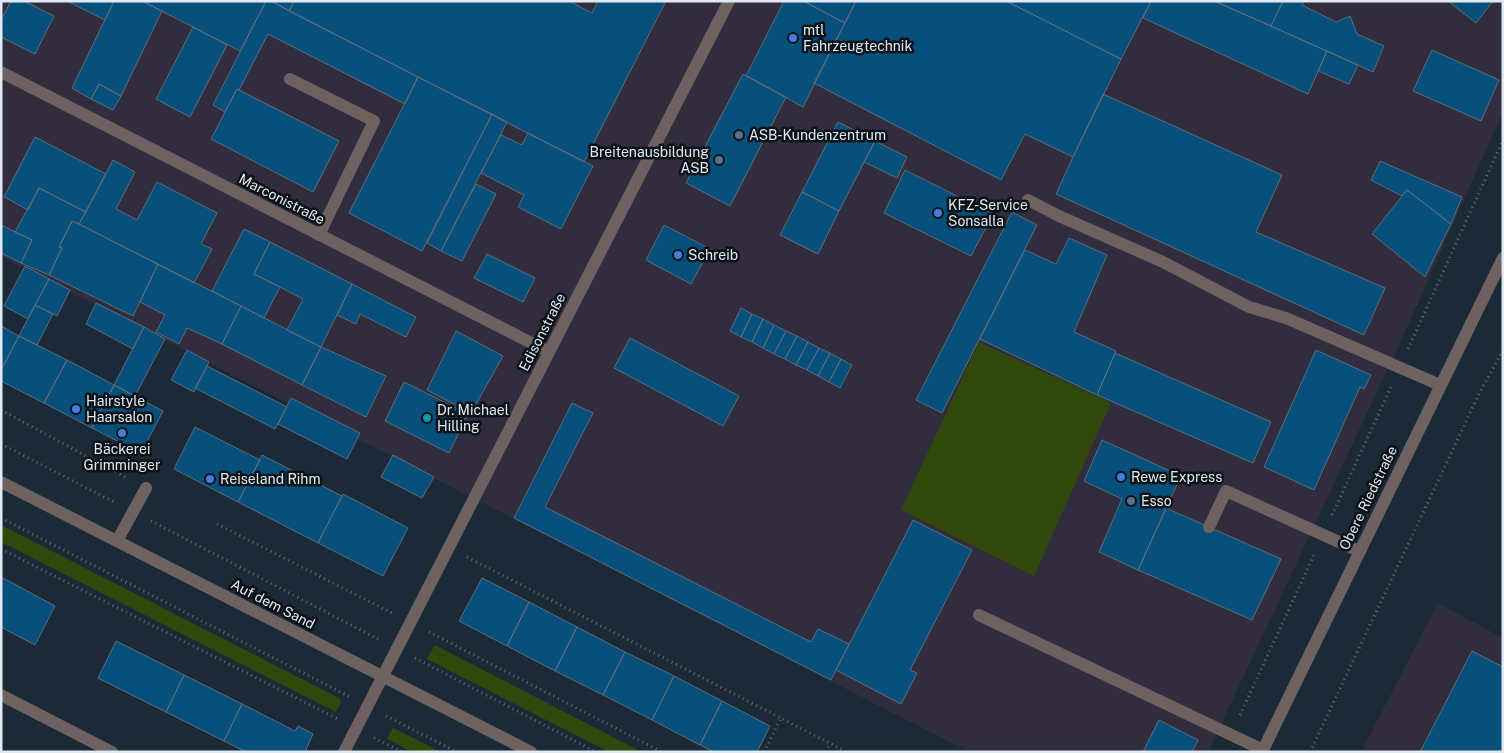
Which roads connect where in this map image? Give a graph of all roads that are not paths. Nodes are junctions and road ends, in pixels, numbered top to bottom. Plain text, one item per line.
1 (729, 1) edge
2 (1, 72) edge
3 (290, 79) dead end
4 (1028, 200) dead end
5 (319, 235) junction
6 (1503, 258) edge
7 (549, 352) junction
8 (1440, 385) junction
9 (1, 482) edge
10 (146, 488) road end
11 (1209, 528) dead end
12 (117, 541) junction
13 (1359, 551) junction
14 (979, 615) dead end
15 (383, 677) junction
16 (1, 695) edge
17 (1263, 751) edge
18 (112, 752) edge
19 (344, 752) edge
20 (531, 752) edge

1 - 7 street, Edisonstraße
2 - 5 street, Marconistraße
3 - 5 street
4 - 8 street
5 - 7 street, Marconistraße
6 - 8 street, Obere Riedstraße
7 - 15 street, Edisonstraße
8 - 13 street, Obere Riedstraße
9 - 12 street, Auf dem Sand
10 - 12 street
11 - 13 street
12 - 15 street, Auf dem Sand
13 - 17 street, Obere Riedstraße
14 - 17 street
15 - 19 street, Edisonstraße
15 - 20 street, Auf dem Sand
16 - 18 street

